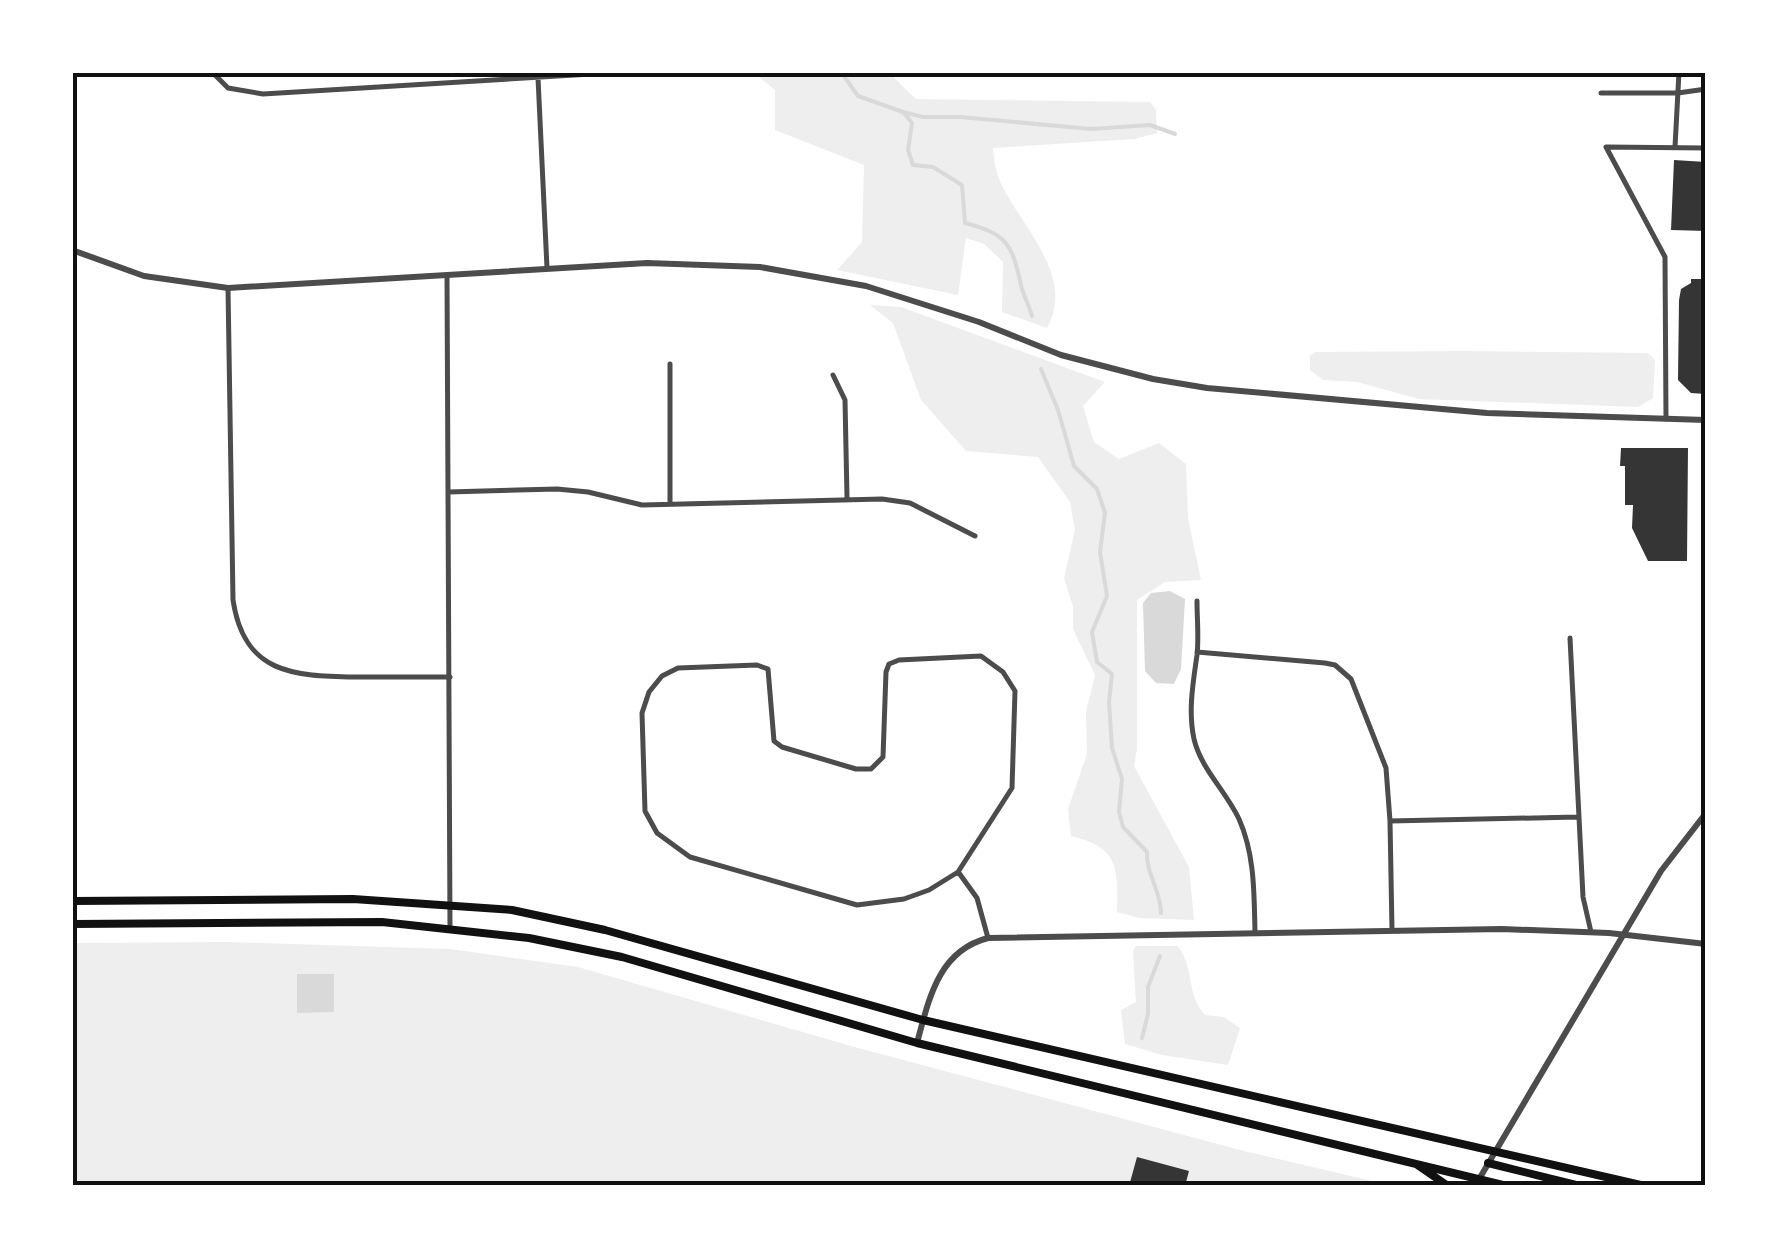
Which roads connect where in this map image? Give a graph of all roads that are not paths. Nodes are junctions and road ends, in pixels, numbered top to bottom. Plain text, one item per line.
1 (212, 72) edge
2 (626, 72) edge
3 (1680, 72) edge
4 (538, 78) junction
5 (1706, 89) edge
6 (1600, 93) dead end
7 (1678, 93) junction
8 (1675, 147) junction
9 (1706, 148) edge
10 (72, 250) edge
11 (547, 268) junction
12 (447, 274) junction
13 (228, 288) junction
14 (670, 364) dead end
15 (833, 375) dead end
16 (1666, 419) junction
17 (1706, 420) edge
18 (448, 492) junction
19 (846, 498) junction
20 (670, 504) junction
21 (975, 536) dead end
22 (1198, 601) dead end
23 (1570, 638) dead end
24 (1198, 652) junction
25 (450, 677) junction
26 (1706, 813) edge
27 (1578, 817) junction
28 (1390, 821) junction
29 (958, 872) junction
30 (72, 900) edge
31 (450, 904) junction
32 (72, 924) edge
33 (450, 928) junction
34 (1392, 930) junction
35 (1256, 932) junction
36 (1591, 932) junction
37 (1624, 934) junction
38 (988, 938) junction
39 (1706, 944) edge
40 (923, 1020) junction
41 (917, 1042) junction
42 (1496, 1150) junction
43 (1412, 1162) junction
44 (1488, 1163) junction
45 (1477, 1182) edge
46 (1448, 1186) edge
47 (1507, 1186) edge
48 (1580, 1186) edge
49 (1645, 1186) edge

1 - 4 street
2 - 4 street
3 - 7 street
4 - 11 street
5 - 7 street
6 - 7 street
7 - 8 street
8 - 9 street
8 - 16 street
10 - 13 street
11 - 12 street
11 - 16 street
12 - 13 street
12 - 18 street
13 - 25 street
14 - 20 street
15 - 19 street
16 - 17 street
18 - 20 street
18 - 25 street
19 - 20 street
19 - 21 street
22 - 24 street
23 - 27 street
24 - 28 street
24 - 35 street
25 - 31 street
26 - 37 street
27 - 28 street
27 - 36 street
28 - 34 street
29 - 29 street
29 - 38 street
30 - 31 main road
31 - 33 street
31 - 40 main road
32 - 33 main road
33 - 41 main road
34 - 35 street
34 - 36 street
35 - 38 street
36 - 37 street
37 - 39 street
37 - 42 street
38 - 40 street
40 - 41 street
40 - 42 main road
41 - 43 main road
42 - 44 street
42 - 49 main road
43 - 45 main road
43 - 46 main road
44 - 45 street
44 - 48 main road
45 - 47 main road

